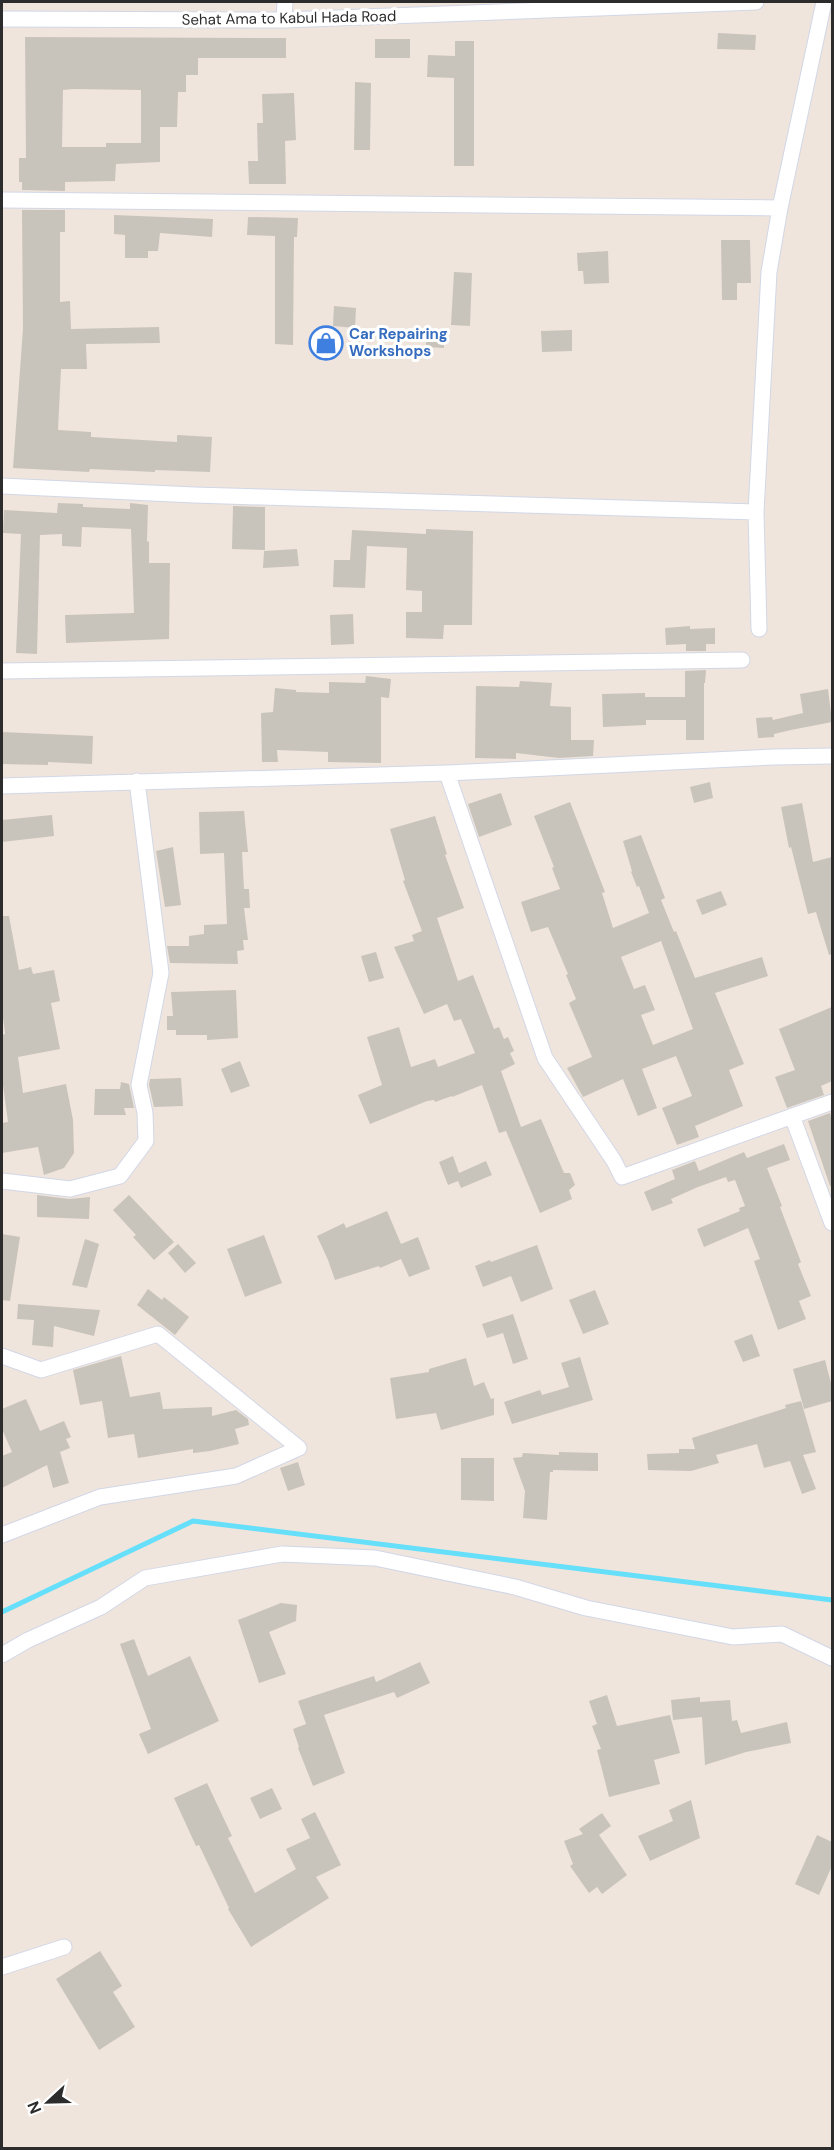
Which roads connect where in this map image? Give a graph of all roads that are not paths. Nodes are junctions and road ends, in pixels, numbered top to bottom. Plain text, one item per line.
1 (285, 2) edge
2 (756, 2) edge
3 (824, 2) edge
4 (2, 19) edge
5 (284, 21) junction
6 (2, 200) edge
7 (780, 208) junction
8 (2, 486) edge
9 (756, 512) junction
10 (759, 629) dead end
11 (742, 660) dead end
12 (2, 671) edge
13 (832, 756) edge
14 (447, 773) junction
15 (137, 781) junction
16 (2, 786) edge
17 (832, 1102) edge
18 (792, 1116) junction
19 (2, 1181) edge
20 (832, 1223) edge
21 (2, 1356) edge
22 (2, 1535) edge
23 (2, 1655) edge
24 (832, 1658) edge
25 (64, 1947) dead end
26 (2, 1966) edge

1 - 5 street
2 - 5 street, Sehat Ama to Kabul Hada Road
3 - 7 street
4 - 5 street, Sehat Ama to Kabul Hada Road
6 - 7 street
7 - 9 street
8 - 9 street
9 - 10 street
11 - 12 street
13 - 14 street
14 - 15 street
14 - 18 street
15 - 16 street
15 - 19 street
17 - 18 street
18 - 20 street
21 - 22 street
23 - 24 street
25 - 26 street

